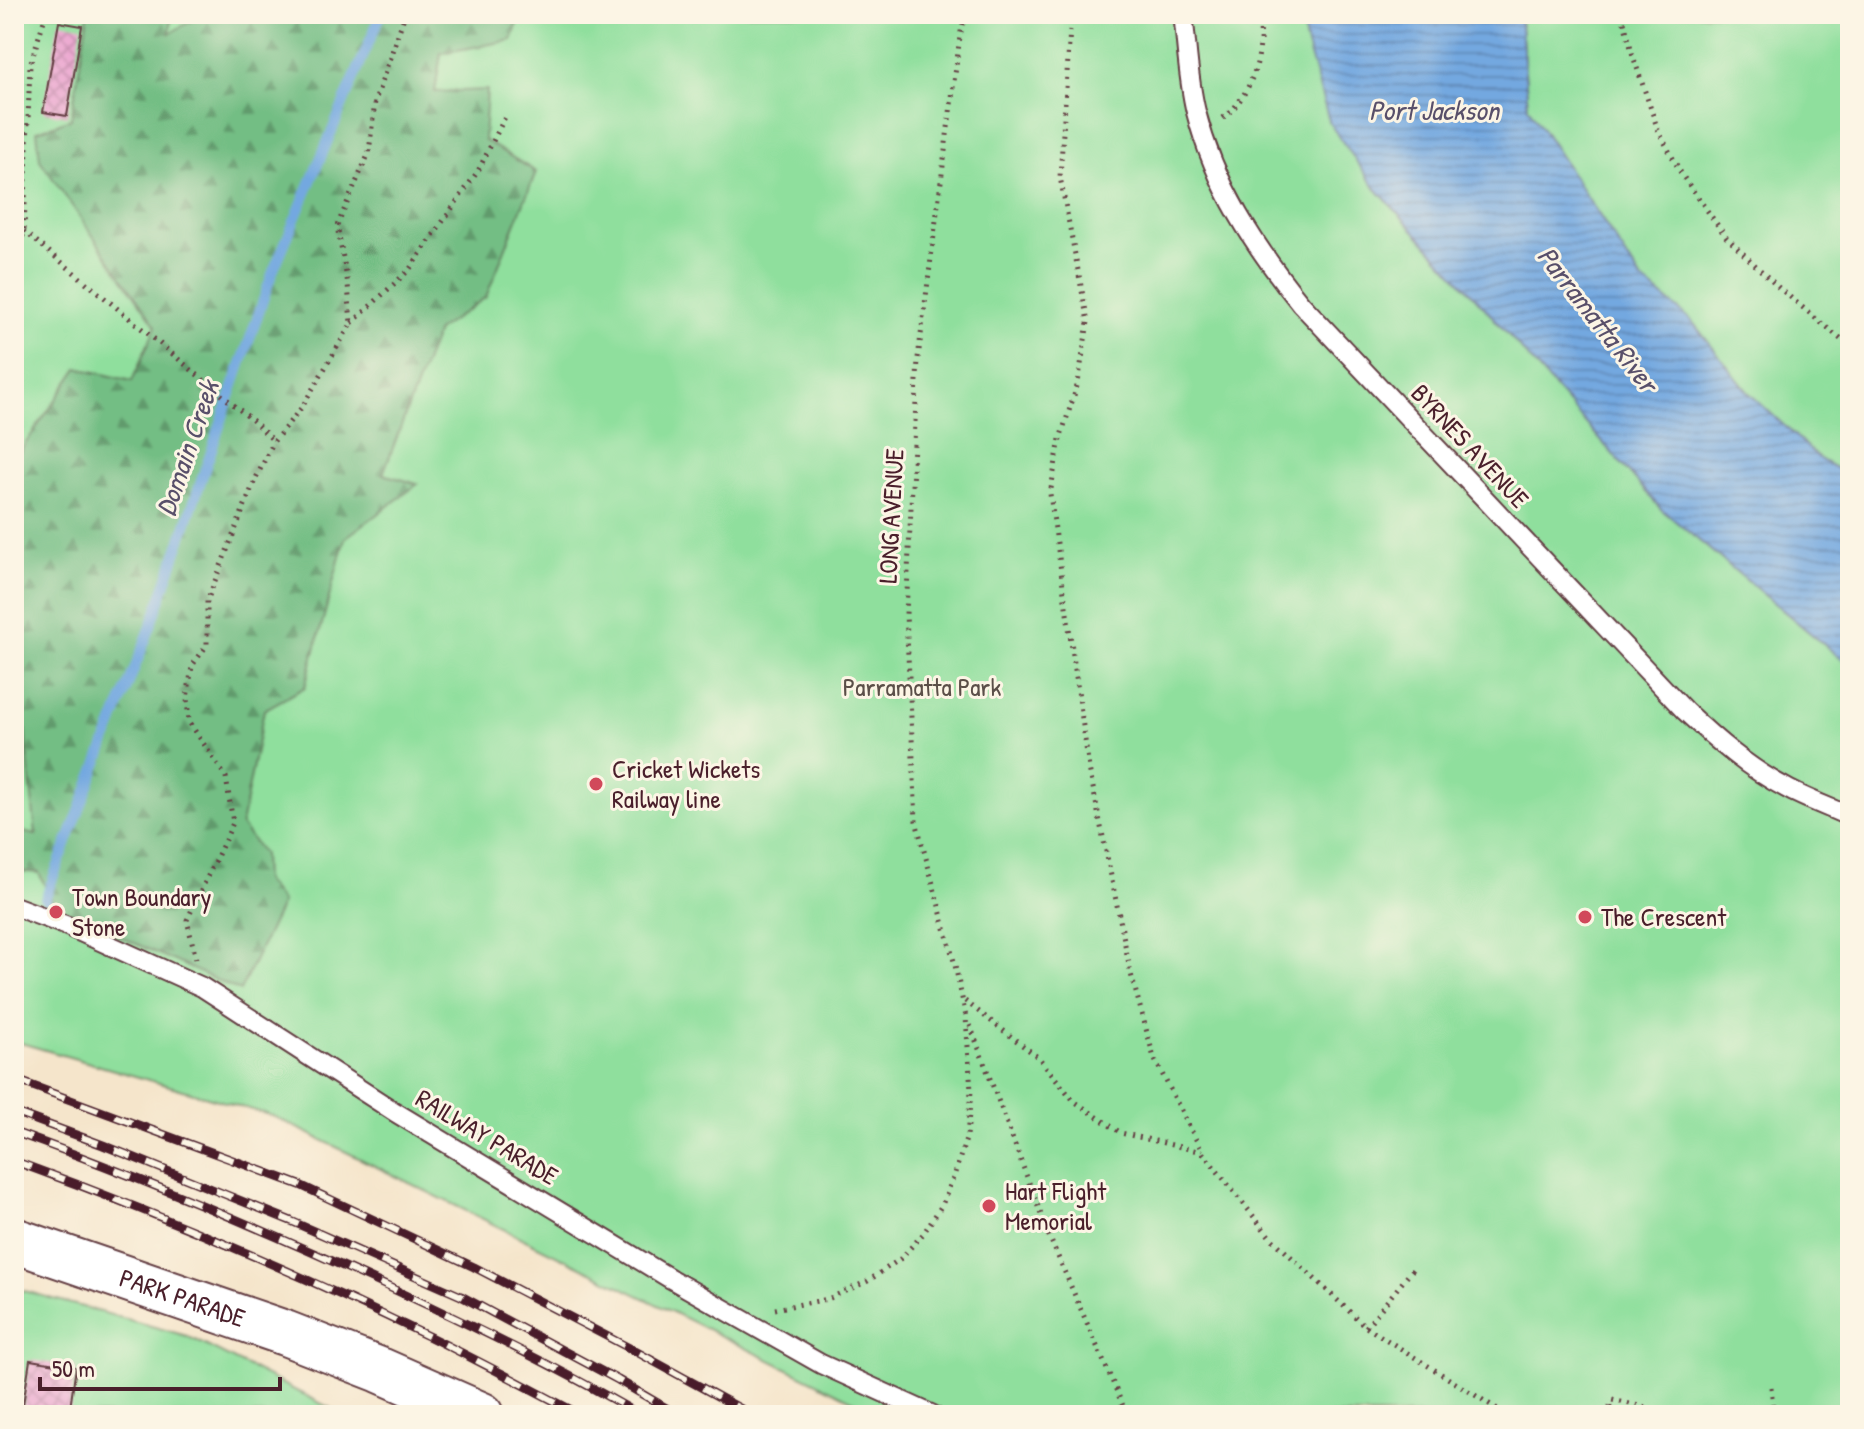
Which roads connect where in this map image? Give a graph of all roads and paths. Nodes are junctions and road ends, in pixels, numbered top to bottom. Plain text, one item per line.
1 (46, 14) edge
2 (405, 14) edge
3 (965, 14) edge
4 (1071, 14) edge
5 (1183, 14) edge
6 (1260, 14) edge
7 (1622, 14) edge
8 (505, 117) dead end
9 (1203, 133) junction
10 (24, 231) junction
11 (14, 276) edge
12 (351, 324) junction
13 (1850, 347) edge
14 (274, 441) junction
15 (1850, 817) edge
16 (14, 906) edge
17 (202, 987) junction
18 (963, 999) junction
19 (966, 1017) junction
20 (1203, 1153) junction
21 (14, 1240) edge
22 (1414, 1268) dead end
23 (763, 1311) dead end
24 (1366, 1327) junction
25 (1771, 1387) dead end
26 (482, 1415) edge
27 (933, 1415) edge
28 (1127, 1415) edge
29 (1507, 1415) edge
30 (1607, 1415) edge
31 (1680, 1415) edge
32 (1774, 1415) edge

1 - 10 path
2 - 12 path
3 - 18 path, LONG AVENUE
4 - 20 path
5 - 9 lane, BYRNES AVENUE
6 - 9 path
7 - 13 path
8 - 12 path
9 - 15 lane, BYRNES AVENUE
10 - 11 path
10 - 14 path
12 - 14 path
14 - 17 path
16 - 17 lane, RAILWAY PARADE
17 - 27 lane, RAILWAY PARADE
18 - 19 path, LONG AVENUE
18 - 20 path
19 - 23 path, LONG AVENUE
19 - 28 path, LONG AVENUE
20 - 24 path
21 - 26 street, PARK PARADE
22 - 24 path
24 - 29 path
25 - 32 path
30 - 31 path

